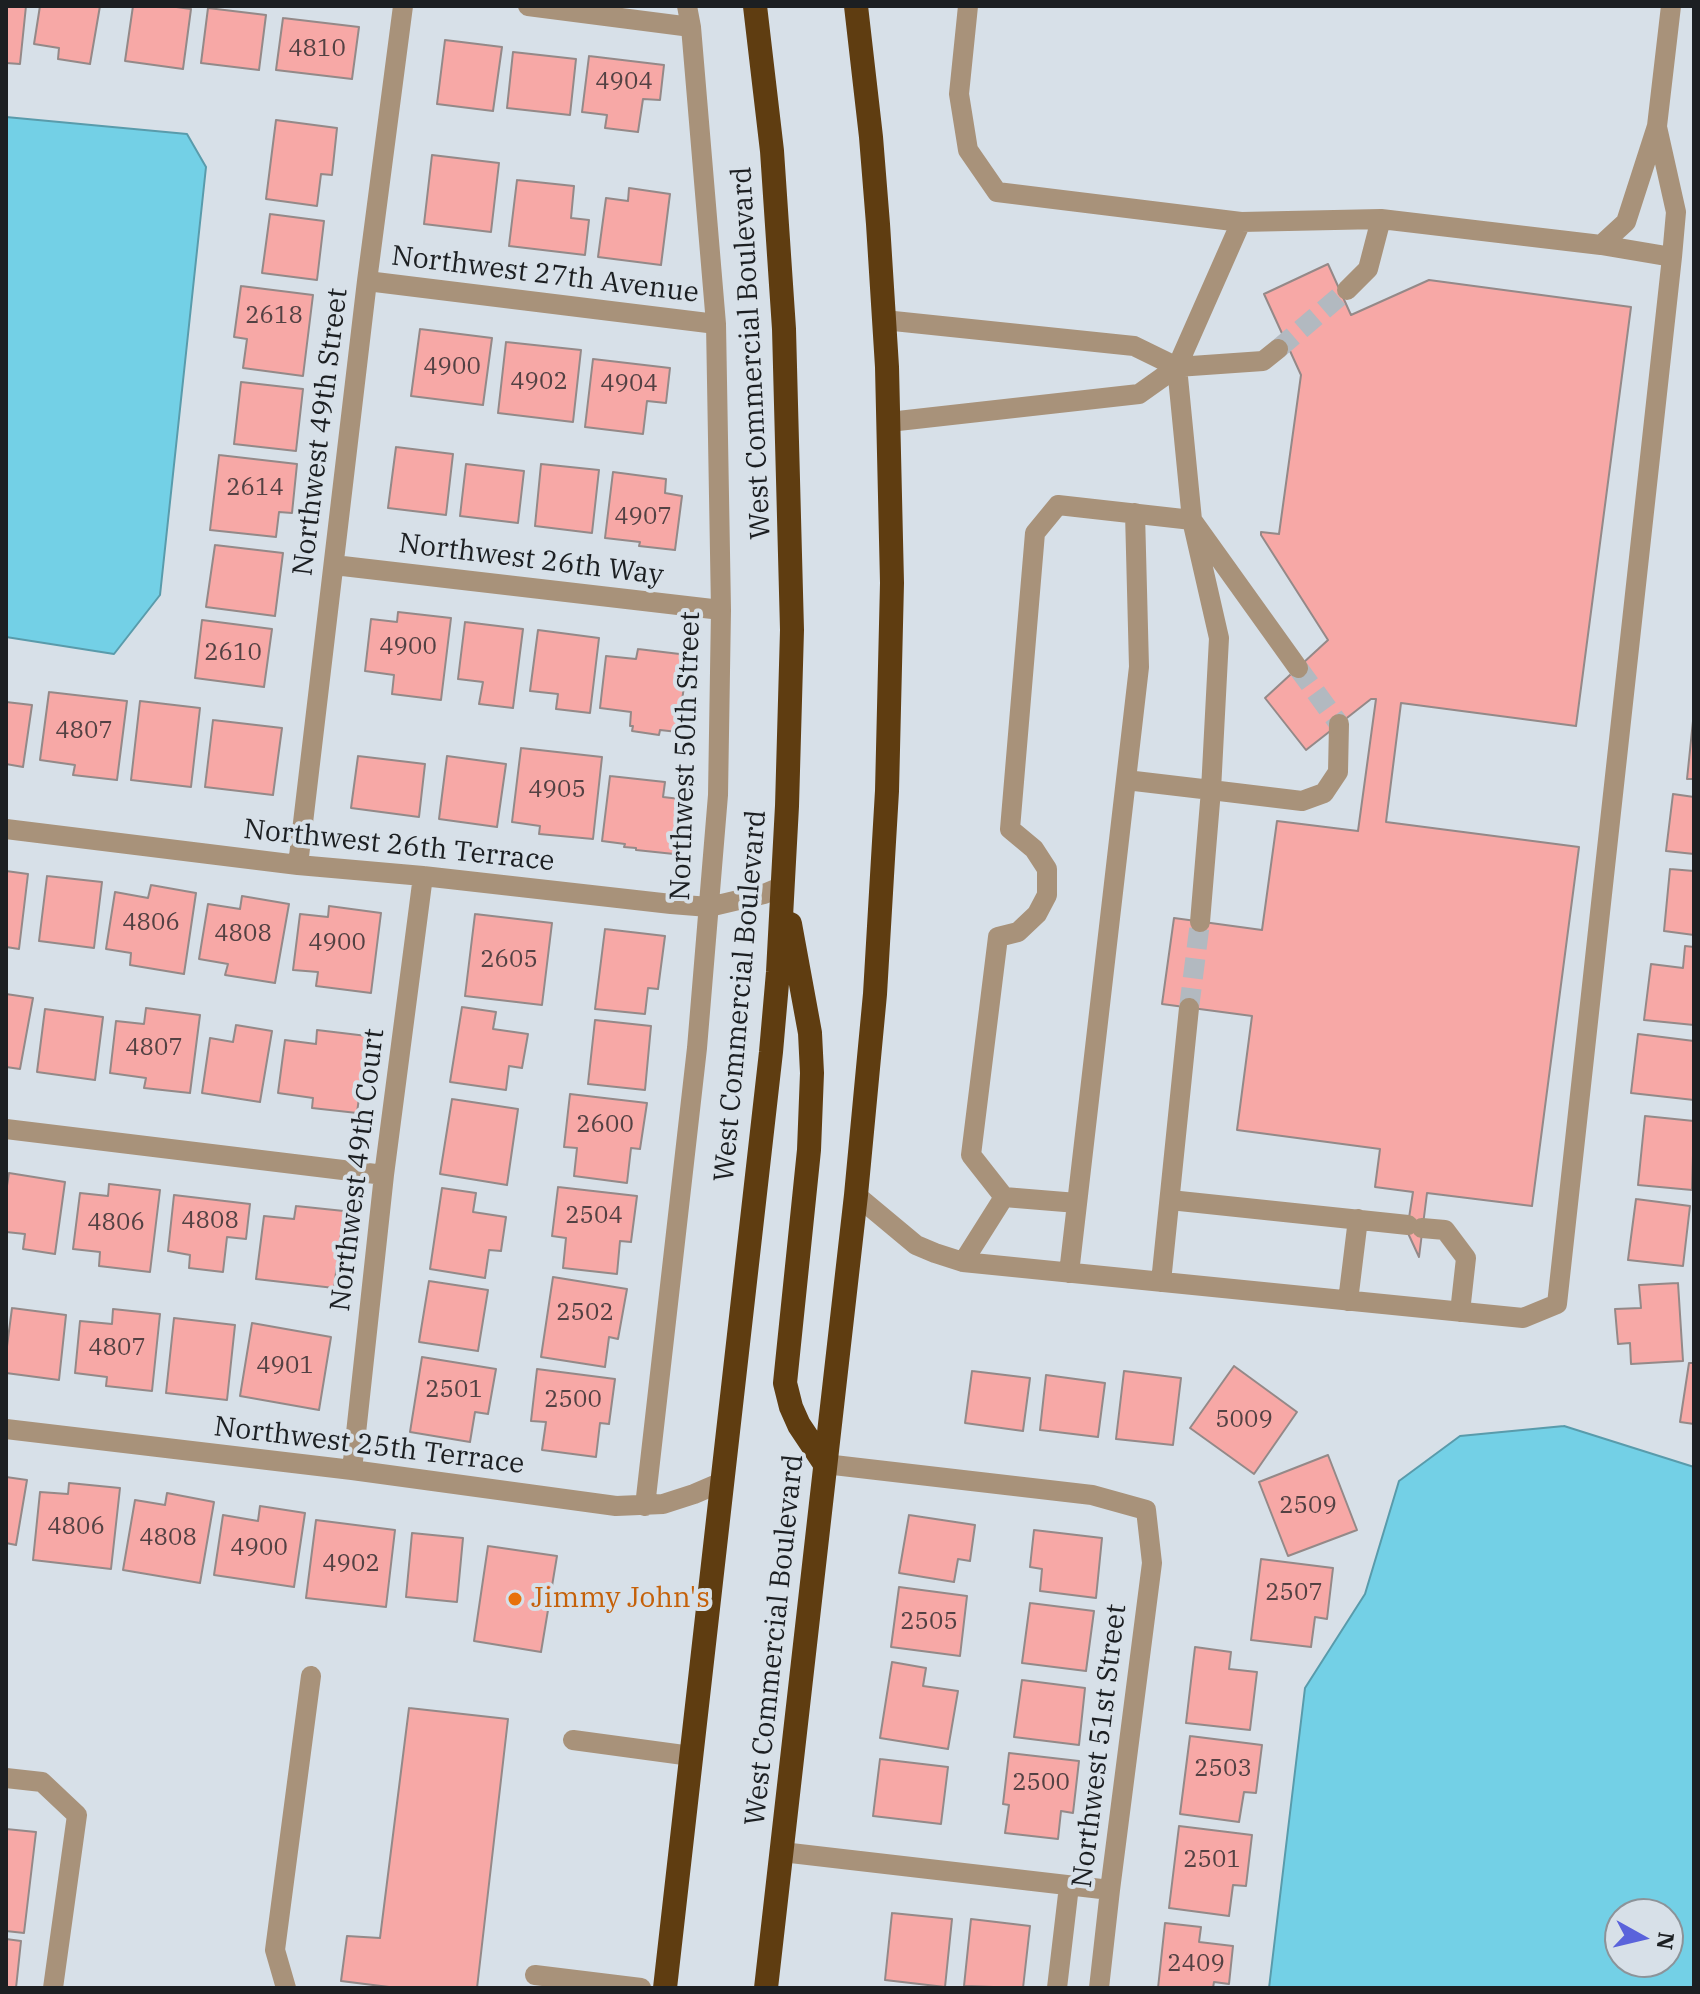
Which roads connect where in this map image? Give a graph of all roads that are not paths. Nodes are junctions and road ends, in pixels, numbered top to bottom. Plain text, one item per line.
1 (403, 6) edge
2 (528, 6) edge
3 (755, 6) edge
4 (856, 6) edge
5 (968, 6) edge
6 (1671, 6) edge
7 (689, 16) edge
8 (1657, 126) junction
9 (1381, 219) junction
10 (1241, 222) junction
11 (1601, 245) junction
12 (1672, 257) junction
13 (367, 281) junction
14 (1347, 290) tunnel mouth
15 (884, 320) junction
16 (716, 324) junction
17 (1278, 349) tunnel mouth
18 (1177, 367) junction
19 (889, 422) junction
20 (1135, 513) junction
21 (1192, 520) junction
22 (334, 565) junction
23 (721, 610) junction
24 (1298, 668) tunnel mouth
25 (1339, 724) tunnel mouth
26 (1126, 780) junction
27 (1211, 790) junction
28 (6, 829) edge
29 (298, 865) junction
30 (423, 876) junction
31 (783, 886) junction
32 (709, 907) junction
33 (1200, 922) tunnel mouth
34 (1189, 1008) tunnel mouth
35 (6, 1129) edge
36 (384, 1175) junction
37 (856, 1195) junction
38 (1004, 1197) junction
39 (1170, 1200) junction
40 (1077, 1203) junction
41 (1358, 1219) junction
42 (963, 1262) junction
43 (1069, 1273) junction
44 (1161, 1282) junction
45 (1348, 1301) junction
46 (1460, 1312) junction
47 (6, 1429) edge
48 (825, 1464) junction
49 (352, 1470) junction
50 (722, 1482) junction
51 (645, 1506) junction
52 (311, 1676) dead end
53 (573, 1740) dead end
54 (691, 1756) junction
55 (6, 1778) edge
56 (782, 1852) junction
57 (1069, 1886) junction
58 (1110, 1890) junction
59 (535, 1975) dead end
60 (53, 1988) edge
61 (286, 1988) edge
62 (641, 1988) edge
63 (665, 1988) edge
64 (766, 1988) edge
65 (1057, 1988) edge
66 (1099, 1988) edge

1 - 13 street, Northwest 49th Street
2 - 7 street
3 - 31 highway, West Commercial Boulevard
4 - 15 highway, West Commercial Boulevard
5 - 10 street
6 - 8 street
7 - 16 street, Northwest 50th Street
8 - 11 street
8 - 12 street
9 - 10 street
9 - 11 street
9 - 14 street
10 - 18 street
11 - 12 street
12 - 46 street
13 - 16 street, Northwest 27th Avenue
13 - 22 street, Northwest 49th Street
15 - 18 street
15 - 19 highway, West Commercial Boulevard
16 - 23 street, Northwest 50th Street
17 - 18 street
18 - 19 street
18 - 21 street
19 - 37 highway, West Commercial Boulevard
20 - 21 street
20 - 26 street
20 - 38 street
21 - 24 street
21 - 27 street
22 - 23 street, Northwest 26th Way
22 - 29 street, Northwest 49th Street
23 - 32 street, Northwest 50th Street
25 - 27 street
26 - 27 street
26 - 40 street
27 - 33 street
28 - 29 street, Northwest 26th Terrace
29 - 30 street, Northwest 26th Terrace
30 - 32 street, Northwest 26th Terrace
30 - 36 street, Northwest 49th Court
31 - 32 street, Northwest 26th Terrace
31 - 48 highway
31 - 50 highway, West Commercial Boulevard
32 - 51 street, Northwest 50th Street
34 - 39 street
35 - 36 street
36 - 49 street, Northwest 49th Court
37 - 42 street
37 - 48 highway, West Commercial Boulevard
38 - 40 street
38 - 42 street
39 - 41 street
39 - 44 street
40 - 43 street
41 - 45 street
41 - 46 street
42 - 43 street
43 - 44 street
44 - 45 street
45 - 46 street
47 - 49 street, Northwest 25th Terrace
48 - 56 highway, West Commercial Boulevard
48 - 58 street, Northwest 51st Street
49 - 51 street, Northwest 25th Terrace
50 - 51 street, Northwest 25th Terrace
50 - 54 highway, West Commercial Boulevard
52 - 61 street
53 - 54 street
54 - 63 highway, West Commercial Boulevard
55 - 60 street
56 - 57 street
56 - 64 highway, West Commercial Boulevard
57 - 58 street
57 - 65 street, Northwest 51st Street
58 - 66 street, Northwest 51st Street
59 - 62 street

